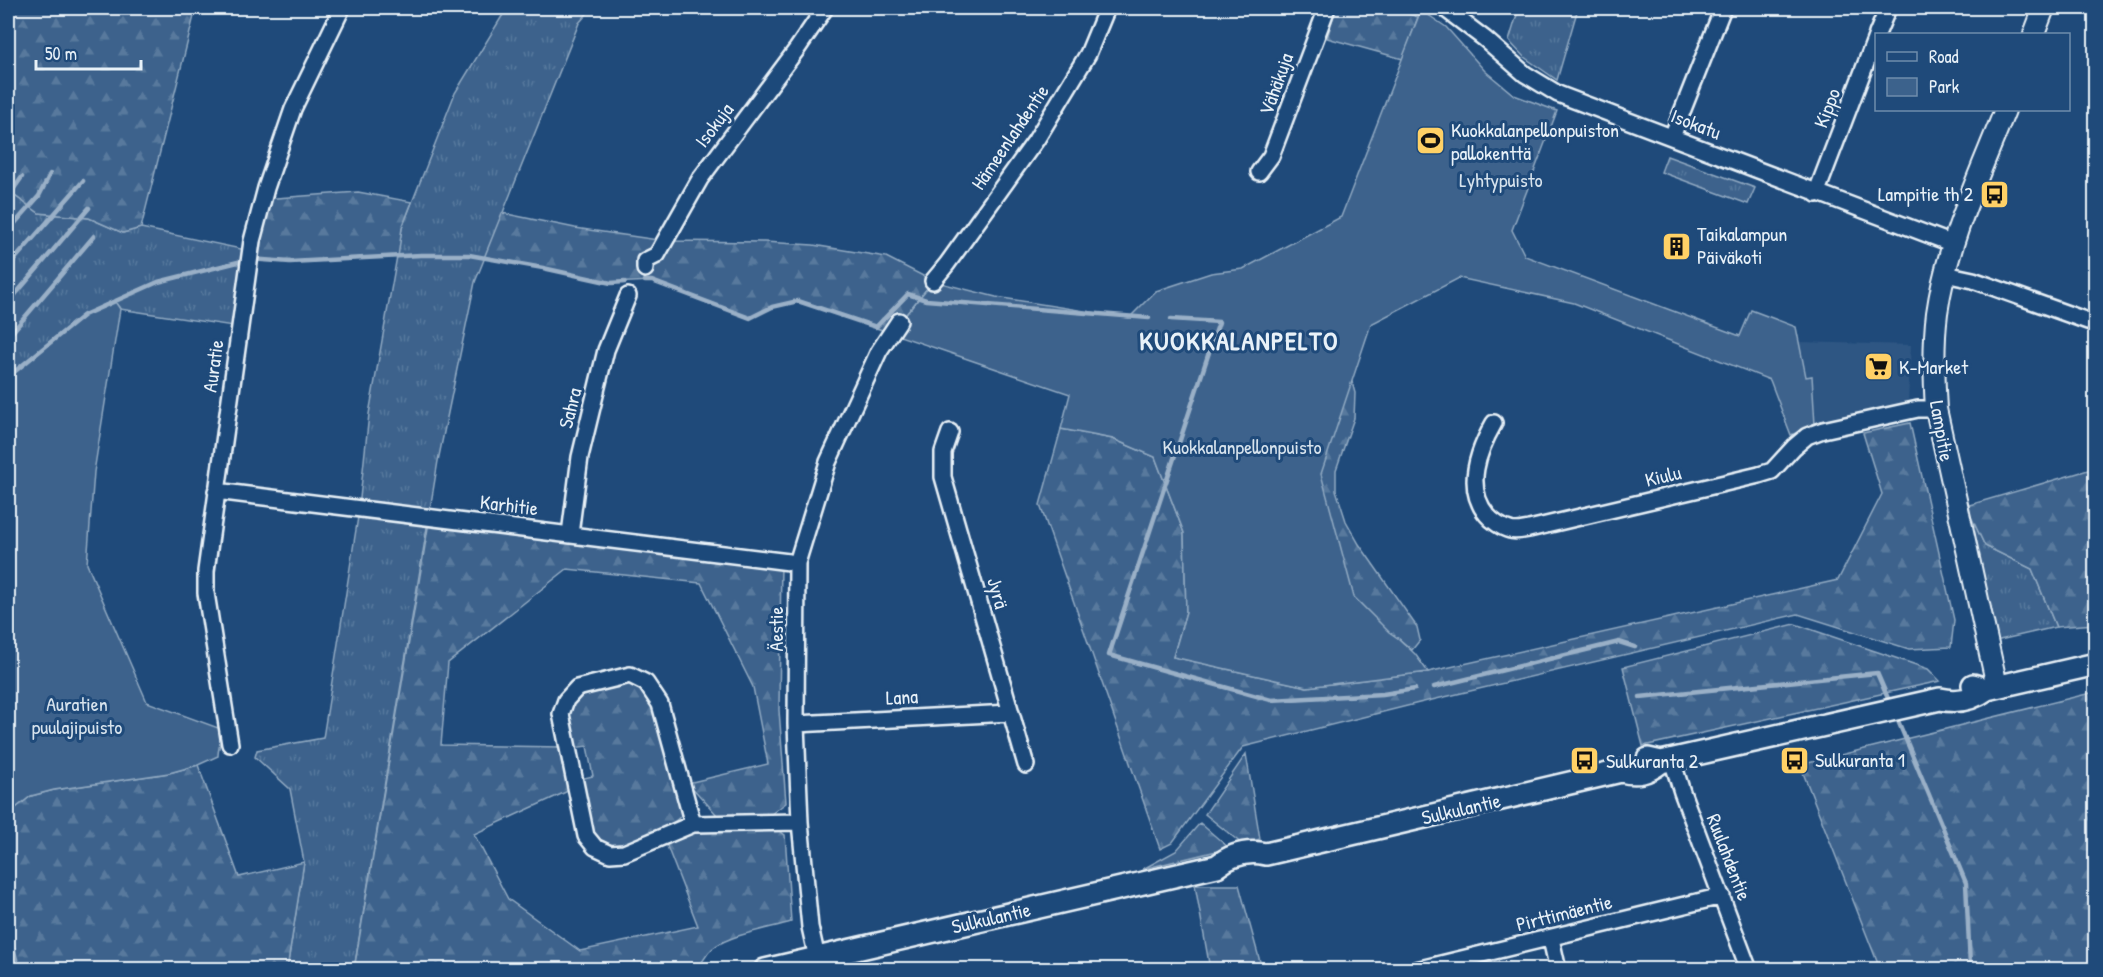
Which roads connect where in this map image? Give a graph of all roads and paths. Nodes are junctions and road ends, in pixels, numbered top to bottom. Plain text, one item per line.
1 (342, 8) edge
2 (825, 8) edge
3 (1107, 8) edge
4 (1327, 8) edge
5 (1444, 8) edge
6 (1723, 8) edge
7 (1888, 8) edge
8 (2044, 8) edge
9 (1878, 33) edge
10 (2034, 33) edge
11 (1875, 41) edge
12 (2005, 111) edge
13 (1672, 137) junction
14 (1260, 172) dead end
15 (1816, 194) junction
16 (1953, 244) junction
17 (645, 269) dead end
18 (1945, 274) junction
19 (933, 281) dead end
20 (628, 296) dead end
21 (899, 321) dead end
22 (2096, 324) edge
23 (1936, 409) junction
24 (1494, 423) dead end
25 (950, 432) dead end
26 (216, 491) junction
27 (570, 534) junction
28 (797, 563) junction
29 (2096, 664) edge
30 (1992, 688) junction
31 (1010, 713) junction
32 (796, 724) junction
33 (230, 744) dead end
34 (1667, 761) junction
35 (1026, 765) dead end
36 (800, 822) junction
37 (693, 824) junction
38 (1722, 896) junction
39 (1551, 939) junction
40 (817, 958) junction
41 (765, 969) edge
42 (1416, 969) edge
43 (1558, 969) edge
44 (1749, 969) edge

1 - 26 street, Auratie
2 - 17 street, Isokuja
3 - 19 street, Hämeenlahdentie
4 - 14 street, Vähäkuja
5 - 13 street, Isokatu
6 - 13 street
7 - 9 street, Kippo
8 - 10 street
11 - 15 street, Kippo
12 - 16 street, Lampitie
13 - 15 street, Isokatu
15 - 16 street, Isokatu
16 - 18 street, Lampitie
18 - 22 street
18 - 23 street, Lampitie
20 - 27 street, Sahra
21 - 28 street, Äestie
23 - 24 street, Kiulu
23 - 30 street, Lampitie
25 - 31 street, Jyrä
26 - 27 street, Karhitie
26 - 33 street, Auratie
27 - 28 street, Karhitie
28 - 32 street, Äestie
29 - 30 main road, Sulkulantie
30 - 34 main road, Sulkulantie
31 - 32 street, Lana
31 - 35 street, Jyrä
32 - 36 street, Äestie
34 - 38 street, Ruulahdentie
34 - 40 main road, Sulkulantie
36 - 37 street
36 - 40 street, Äestie
37 - 37 street
38 - 39 street, Pirttimäentie
38 - 44 street, Ruulahdentie
39 - 42 street, Pirttimäentie
39 - 43 street
40 - 41 main road, Sulkulantie

